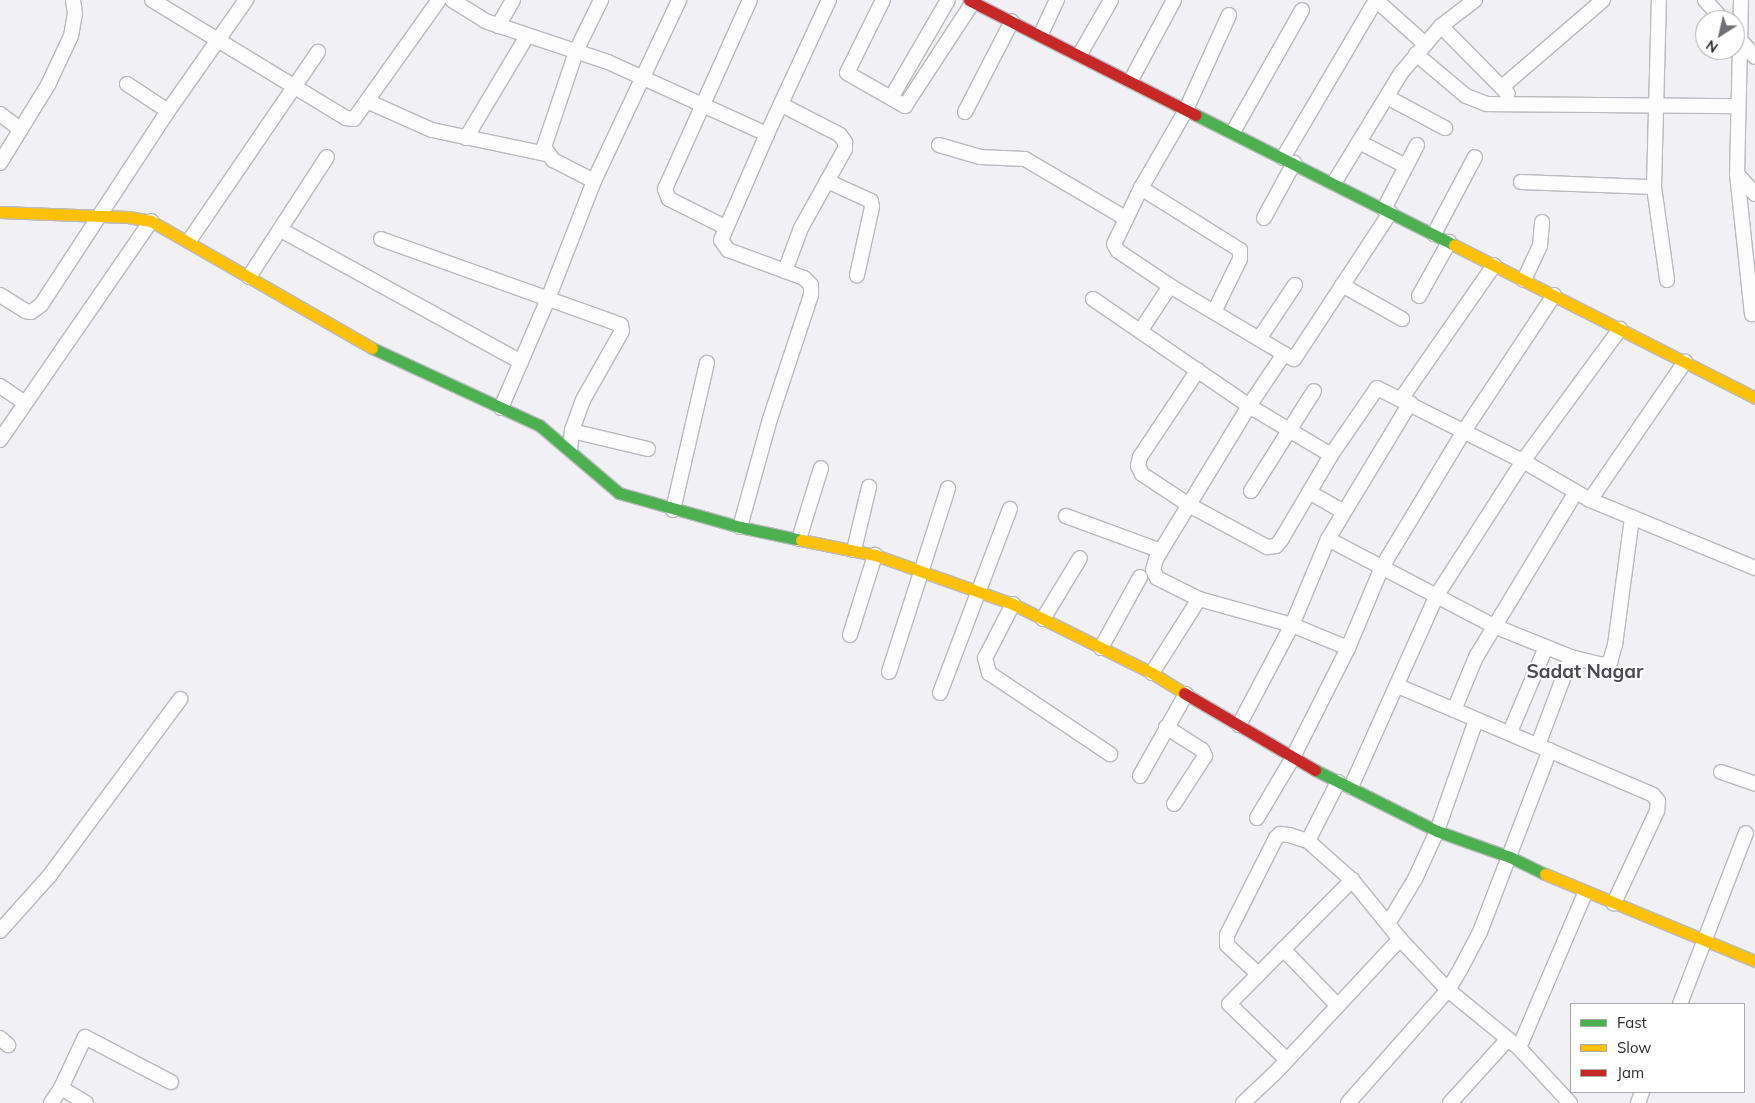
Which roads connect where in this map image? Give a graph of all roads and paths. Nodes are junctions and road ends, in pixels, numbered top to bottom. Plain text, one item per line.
1 (73, 0) edge
2 (152, 0) edge
3 (246, 0) edge
4 (439, 0) edge
5 (452, 0) edge
6 (513, 0) edge
7 (601, 0) edge
8 (679, 0) edge
9 (750, 0) edge
10 (829, 0) edge
11 (883, 0) edge
12 (948, 0) edge
13 (1057, 0) edge
14 (1111, 0) edge
15 (1174, 0) edge
16 (1376, 0) edge
17 (1475, 0) edge
18 (1603, 0) edge
19 (1659, 0) edge
20 (1705, 0) edge
21 (972, 1) edge
22 (1302, 10) dead end
23 (1714, 10) edge
24 (1229, 15) dead end
25 (1012, 21) junction
26 (498, 26) junction
27 (1441, 26) junction
28 (1041, 34) junction
29 (527, 36) junction
30 (218, 42) junction
31 (1745, 46) edge
32 (577, 49) junction
33 (1420, 49) junction
34 (318, 52) dead end
35 (1080, 54) junction
36 (1755, 58) edge
37 (1737, 60) edge
38 (641, 77) junction
39 (1131, 80) junction
40 (126, 84) dead end
41 (295, 87) junction
42 (1502, 87) junction
43 (1387, 97) junction
44 (891, 98) junction
45 (369, 102) junction
46 (702, 102) junction
47 (1517, 104) junction
48 (1656, 105) junction
49 (782, 106) junction
50 (1737, 106) junction
51 (1186, 110) junction
52 (168, 111) junction
53 (965, 112) dead end
54 (0, 114) edge
55 (1445, 128) dead end
56 (21, 130) junction
57 (1233, 132) junction
58 (768, 134) junction
59 (466, 138) junction
60 (1360, 142) junction
61 (1417, 145) dead end
62 (939, 146) dead end
63 (546, 154) junction
64 (1475, 157) dead end
65 (327, 158) dead end
66 (1289, 160) junction
67 (0, 163) edge
68 (1406, 166) junction
69 (1737, 174) junction
70 (594, 181) junction
71 (827, 181) junction
72 (1521, 182) dead end
73 (1334, 184) junction
74 (1654, 187) junction
75 (1141, 188) junction
76 (1755, 194) edge
77 (1387, 211) junction
78 (0, 212) edge
79 (102, 216) junction
80 (1125, 218) junction
81 (1264, 218) dead end
82 (151, 222) junction
83 (1542, 222) dead end
84 (725, 227) junction
85 (281, 230) junction
86 (1434, 234) junction
87 (381, 239) dead end
88 (189, 241) junction
89 (1448, 242) junction
90 (1494, 265) junction
91 (785, 271) junction
92 (857, 275) dead end
93 (249, 277) junction
94 (1524, 280) junction
95 (1667, 280) dead end
96 (1170, 286) junction
97 (1295, 286) dead end
98 (1342, 286) junction
99 (0, 295) edge
100 (1554, 295) junction
101 (1419, 296) dead end
102 (548, 299) junction
103 (1093, 299) dead end
104 (1214, 312) junction
105 (1752, 314) dead end
106 (1402, 319) dead end
107 (1620, 329) junction
108 (1140, 330) junction
109 (1259, 339) junction
110 (1284, 354) junction
111 (522, 362) junction
112 (1684, 362) junction
113 (708, 363) dead end
114 (1198, 370) junction
115 (0, 386) edge
116 (1314, 391) dead end
117 (1755, 398) edge
118 (1406, 401) junction
119 (24, 402) junction
120 (1249, 406) junction
121 (500, 408) junction
122 (1288, 429) junction
123 (572, 430) junction
124 (1464, 431) junction
125 (0, 440) edge
126 (570, 448) junction
127 (648, 449) dead end
128 (1331, 455) junction
129 (1523, 461) junction
130 (821, 468) dead end
131 (869, 487) dead end
132 (948, 488) dead end
133 (1251, 491) dead end
134 (1309, 492) junction
135 (1576, 492) junction
136 (1590, 500) junction
137 (1189, 505) junction
138 (1010, 509) dead end
139 (673, 510) junction
140 (1344, 512) junction
141 (1066, 516) dead end
142 (1632, 517) junction
143 (740, 527) junction
144 (799, 539) junction
145 (1328, 540) junction
146 (854, 550) junction
147 (1161, 552) junction
148 (875, 554) junction
149 (1080, 558) dead end
150 (1382, 567) junction
151 (1755, 568) edge
152 (920, 569) junction
153 (1140, 577) dead end
154 (979, 591) junction
155 (1437, 595) junction
156 (1199, 599) junction
157 (1013, 604) junction
158 (1043, 619) junction
159 (1292, 624) junction
160 (1494, 626) junction
161 (850, 635) dead end
162 (1546, 647) junction
163 (1100, 648) junction
164 (1348, 648) junction
165 (1571, 657) junction
166 (889, 672) dead end
167 (1152, 673) junction
168 (1398, 686) junction
169 (940, 694) dead end
170 (1186, 694) junction
171 (180, 699) dead end
172 (1454, 710) junction
173 (1476, 720) junction
174 (1239, 726) junction
175 (1166, 727) junction
176 (1510, 732) junction
177 (1544, 748) junction
178 (1110, 754) dead end
179 (1292, 759) junction
180 (1721, 772) dead end
181 (1140, 776) dead end
182 (1344, 784) junction
183 (1755, 784) edge
184 (1174, 804) dead end
185 (1257, 818) dead end
186 (1437, 831) junction
187 (1746, 833) dead end
188 (1308, 841) junction
189 (1510, 857) junction
190 (1352, 880) junction
191 (1585, 893) junction
192 (1614, 903) junction
193 (1389, 922) junction
194 (0, 930) edge
195 (1400, 939) junction
196 (1707, 939) junction
197 (1283, 949) junction
198 (1755, 961) edge
199 (1258, 974) junction
200 (1448, 990) junction
201 (1680, 1003) edge
202 (1337, 1006) junction
203 (1513, 1043) junction
204 (1286, 1059) junction
205 (171, 1082) dead end
206 (61, 1088) junction
207 (1562, 1100) edge
208 (52, 1103) edge
209 (86, 1103) edge
210 (1243, 1103) edge
211 (1348, 1103) edge
212 (1450, 1103) edge

1 - 56 street
2 - 30 street
3 - 30 street
4 - 45 street
5 - 26 street
6 - 26 street
7 - 32 street
8 - 38 street
9 - 46 street
10 - 49 street
11 - 44 street
12 - 44 street
13 - 28 street
14 - 35 street
15 - 39 street
16 - 33 street
16 - 66 street
17 - 27 street
18 - 42 street
19 - 48 street
20 - 23 street
21 - 25 street
21 - 44 street
22 - 57 street
24 - 51 street
25 - 28 street
25 - 53 street
26 - 29 street
27 - 33 street
27 - 42 street
28 - 35 street
29 - 32 street
29 - 59 street
30 - 41 street
30 - 52 street
31 - 36 street
32 - 38 street
32 - 63 street
33 - 43 street
33 - 47 street
34 - 41 street
35 - 39 street
37 - 50 street
38 - 46 street
38 - 70 street
39 - 51 street
40 - 52 street
41 - 45 street
41 - 88 street
42 - 47 street
43 - 55 street
43 - 60 street
45 - 59 street
46 - 58 street
46 - 84 street
47 - 48 street
48 - 50 street
48 - 74 street
49 - 58 street
49 - 71 street
50 - 69 street
51 - 57 street
51 - 75 street
52 - 79 street
54 - 56 street
56 - 67 street
57 - 66 street
58 - 84 street
59 - 63 street
60 - 68 street
60 - 73 street
61 - 68 street
62 - 80 street
63 - 70 street
64 - 86 street
65 - 85 street
66 - 73 street
66 - 81 street
68 - 77 street
69 - 76 street
69 - 105 street
70 - 102 street
71 - 91 street
71 - 92 street
72 - 74 street
73 - 77 street
74 - 95 street
75 - 80 street
75 - 104 street
77 - 86 street
77 - 98 street
78 - 79 street
79 - 82 street
79 - 99 street
80 - 96 street
82 - 88 street
82 - 119 street
83 - 94 street
84 - 91 street
85 - 93 street
85 - 111 street
86 - 89 street
87 - 102 street
88 - 93 street
89 - 90 street
89 - 101 street
90 - 94 street
90 - 118 street
91 - 143 street
93 - 121 street
94 - 100 street
96 - 104 street
96 - 108 street
97 - 109 street
98 - 106 street
98 - 110 street
100 - 107 street
100 - 124 street
102 - 111 street
102 - 123 street
103 - 108 street
104 - 109 street
107 - 112 street
107 - 129 street
108 - 114 street
109 - 110 street
110 - 120 street
111 - 121 street
112 - 117 street
112 - 136 street
113 - 139 street
114 - 120 street
114 - 137 street
115 - 119 street
116 - 122 street
118 - 124 street
118 - 128 street
118 - 140 street
119 - 125 street
120 - 122 street
120 - 137 street
121 - 126 street
122 - 128 street
122 - 133 street
123 - 126 street
123 - 127 street
124 - 129 street
124 - 150 street
126 - 139 street
128 - 134 street
129 - 135 street
129 - 155 street
130 - 144 street
131 - 146 street
132 - 152 street
134 - 137 street
134 - 140 street
135 - 136 street
135 - 160 street
136 - 142 street
137 - 147 street
138 - 154 street
139 - 143 street
140 - 145 street
141 - 147 street
142 - 151 street
142 - 165 street
143 - 144 street
144 - 146 street
145 - 150 street
145 - 159 street
146 - 148 street
147 - 156 street
148 - 152 street
148 - 161 street
149 - 158 street
150 - 155 street
150 - 164 street
152 - 154 street
152 - 166 street
153 - 163 street
154 - 157 street
154 - 169 street
155 - 160 street
155 - 168 street
156 - 159 street
156 - 167 street
157 - 158 street
157 - 178 street
158 - 163 street
159 - 164 street
159 - 174 street
160 - 162 street
160 - 172 street
162 - 165 street
162 - 176 street
163 - 167 street
164 - 179 street
165 - 177 street
167 - 170 street
168 - 172 street
168 - 182 street
170 - 174 street
170 - 175 street
171 - 194 street
172 - 173 street
173 - 176 street
173 - 186 street
174 - 179 street
175 - 181 street
175 - 184 street
176 - 177 street
177 - 189 street
177 - 192 street
179 - 182 street
179 - 185 street
180 - 183 street
182 - 186 street
182 - 188 street
186 - 189 street
186 - 193 street
187 - 196 street
188 - 190 street
188 - 199 street
189 - 191 street
189 - 200 street
190 - 193 street
190 - 197 street
191 - 192 street
191 - 203 street
192 - 196 street
193 - 195 street
195 - 200 street
195 - 202 street
196 - 198 street
196 - 201 street
197 - 199 street
197 - 202 street
199 - 204 street
200 - 203 street
200 - 211 street
202 - 204 street
203 - 207 street
203 - 212 street
204 - 210 street
205 - 206 street
206 - 208 street
206 - 209 street

